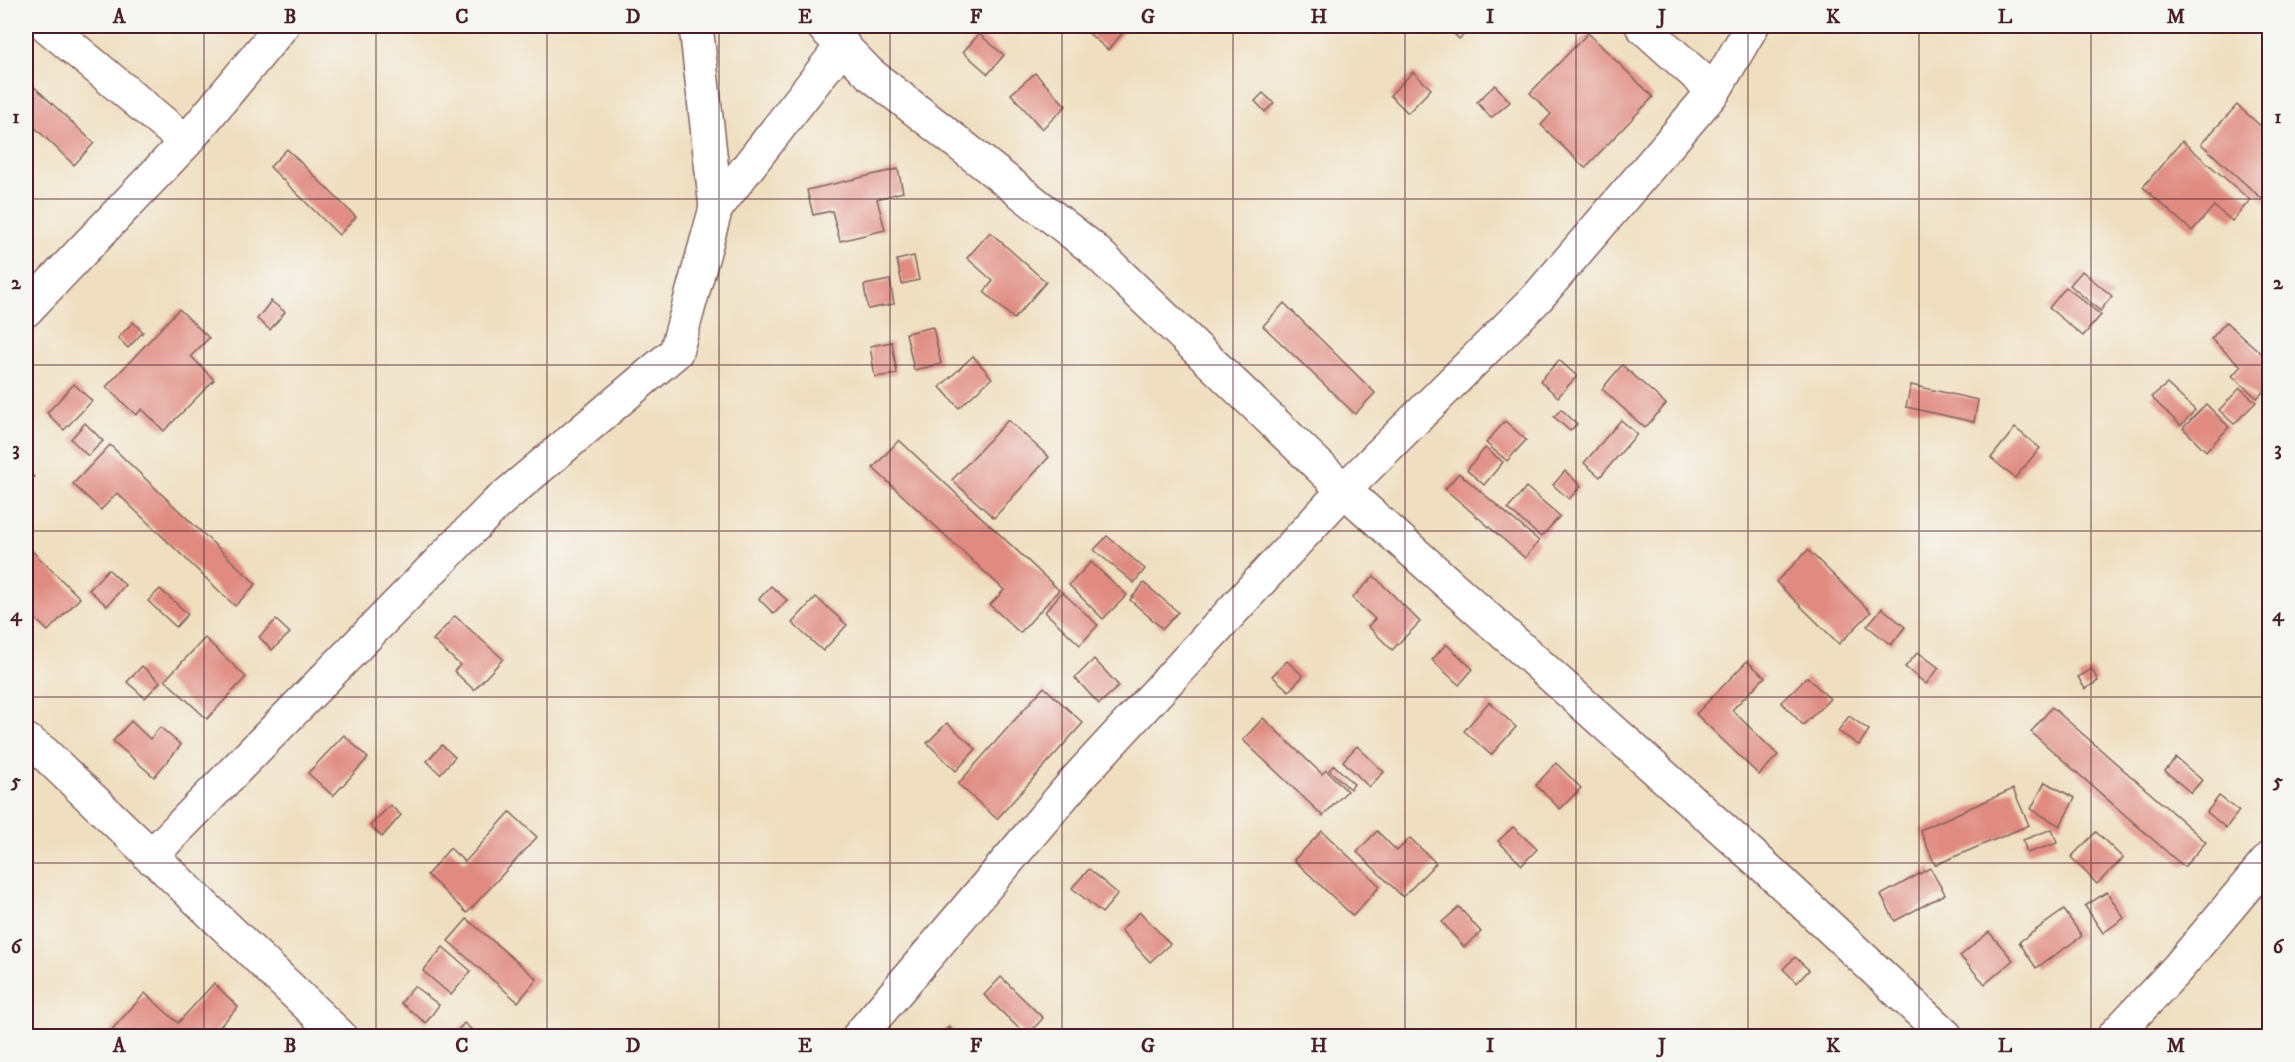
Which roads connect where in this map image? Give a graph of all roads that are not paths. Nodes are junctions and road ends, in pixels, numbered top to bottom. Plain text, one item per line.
1 (47, 26) edge
2 (282, 26) edge
3 (696, 26) edge
4 (1642, 26) edge
5 (1752, 26) edge
6 (833, 35) edge
7 (1714, 91) junction
8 (186, 142) junction
9 (716, 208) junction
10 (26, 310) edge
11 (1344, 490) junction
12 (26, 740) edge
13 (150, 857) junction
14 (2270, 858) edge
15 (339, 1036) edge
16 (859, 1036) edge
17 (1946, 1036) edge
18 (2114, 1036) edge

1 - 8 street
2 - 8 street
3 - 9 street
4 - 7 street
5 - 7 street
6 - 9 street
6 - 11 street
7 - 11 street
8 - 10 street
9 - 13 street
11 - 16 street
11 - 17 street
12 - 13 street
13 - 15 street
14 - 18 street

